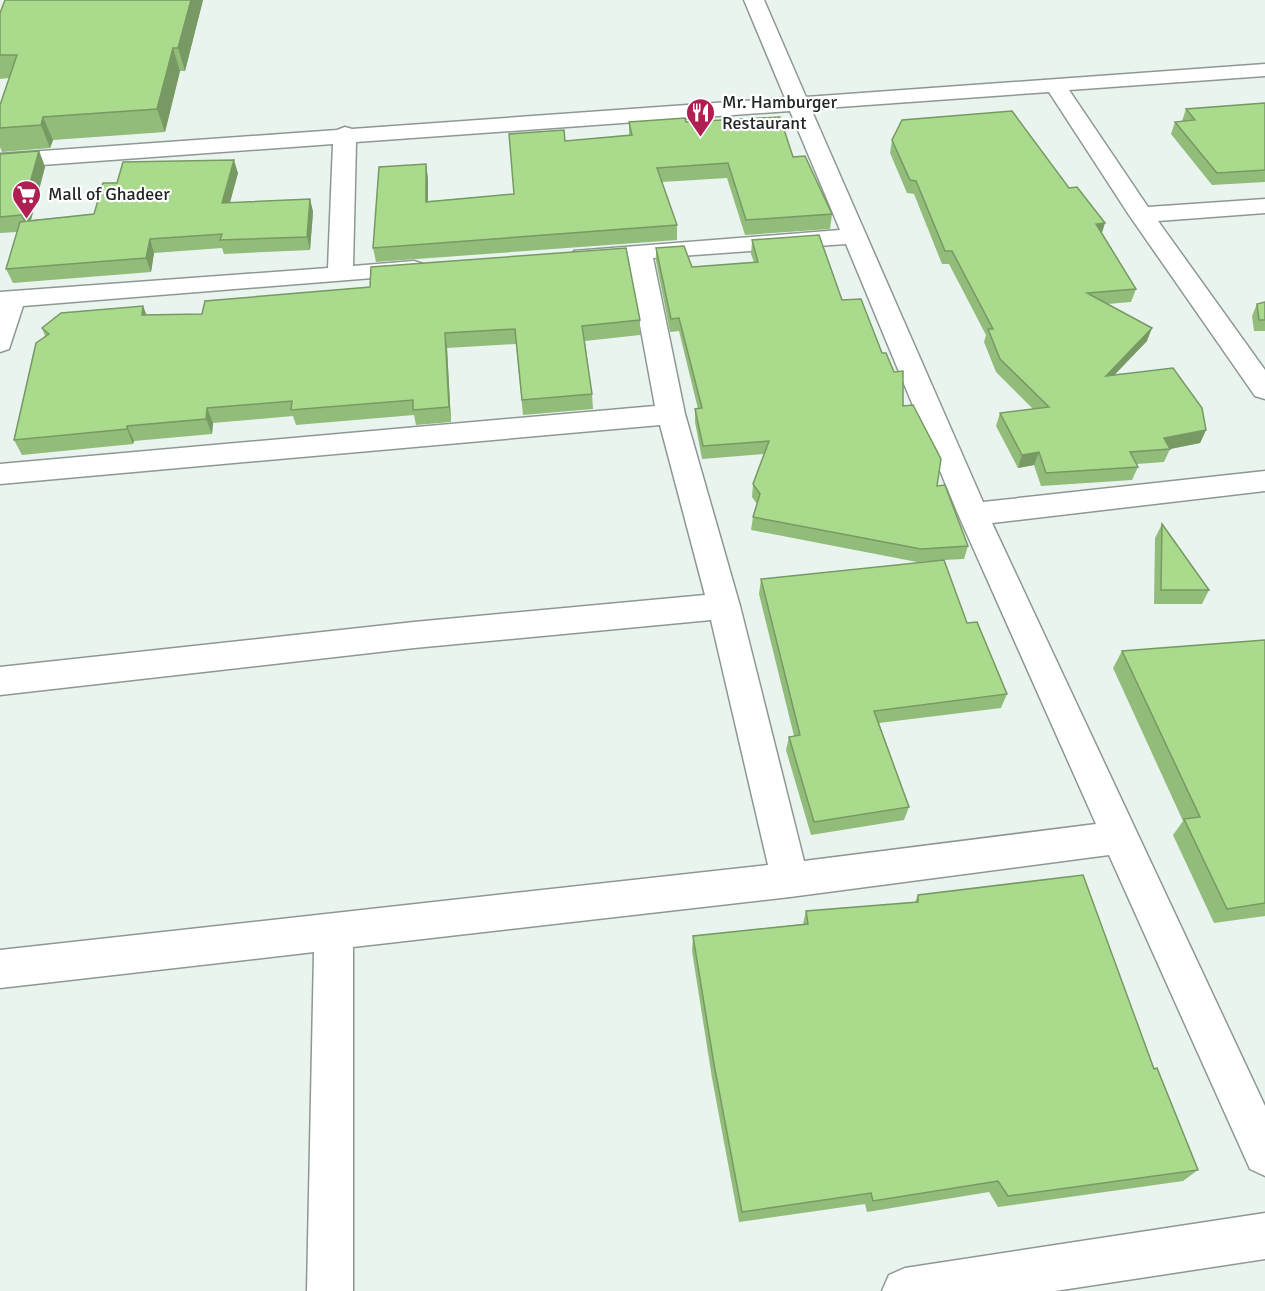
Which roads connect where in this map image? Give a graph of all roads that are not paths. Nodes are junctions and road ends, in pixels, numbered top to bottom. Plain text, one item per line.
1 (754, 0) edge
2 (1265, 70) edge
3 (1054, 84) junction
4 (799, 102) junction
5 (345, 134) junction
6 (0, 161) edge
7 (1265, 206) edge
8 (1141, 215) junction
9 (856, 236) junction
10 (639, 251) junction
11 (555, 258) edge
12 (435, 267) edge
13 (340, 275) junction
14 (6, 299) edge
15 (0, 343) edge
16 (1265, 390) edge
17 (671, 414) junction
18 (0, 474) edge
19 (1265, 481) edge
20 (973, 514) junction
21 (724, 606) junction
22 (0, 681) edge
23 (1119, 837) junction
24 (790, 880) junction
25 (334, 932) junction
26 (0, 969) edge
27 (1265, 1154) edge
28 (1265, 1236) edge
29 (330, 1291) edge
30 (905, 1291) edge

1 - 4 street
2 - 3 street
3 - 4 street
3 - 8 street
4 - 5 street
4 - 9 street
5 - 6 street
5 - 13 street
7 - 8 street
8 - 16 street
9 - 10 street
9 - 20 street
10 - 11 street
10 - 17 street
12 - 13 street
13 - 14 street
14 - 15 street
17 - 18 street
17 - 21 street
19 - 20 street
20 - 23 street
21 - 22 street
21 - 24 street
23 - 24 street
23 - 27 street
24 - 25 street
25 - 26 street
25 - 29 street
28 - 30 street

